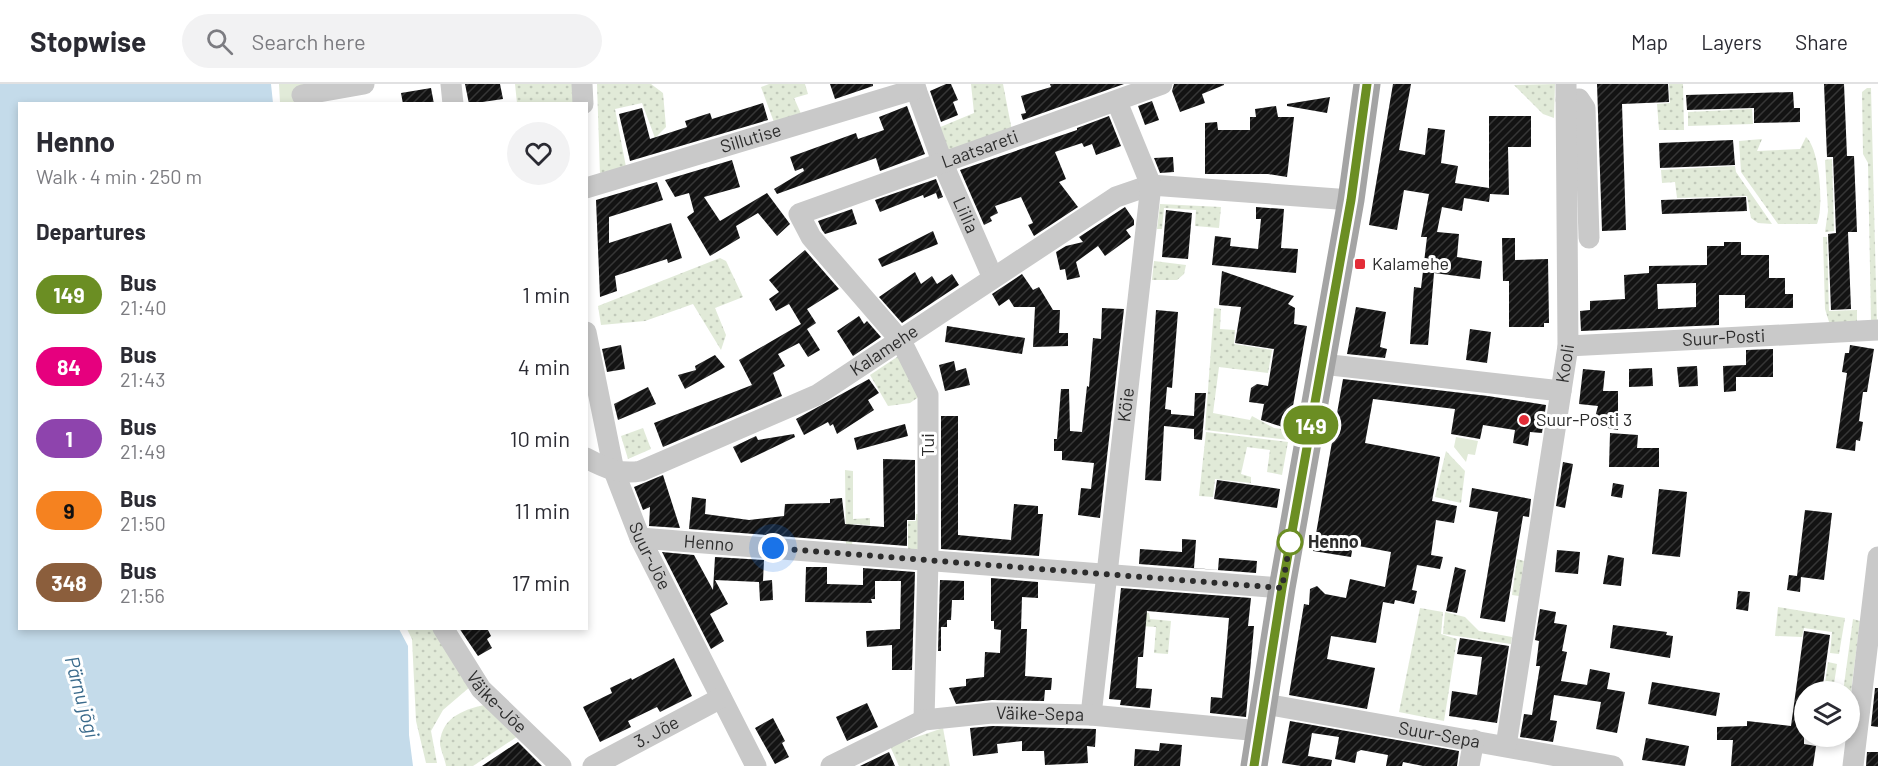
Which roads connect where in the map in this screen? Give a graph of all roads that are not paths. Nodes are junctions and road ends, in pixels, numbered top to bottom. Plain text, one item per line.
1 (364, 84) edge
2 (452, 84) edge
3 (582, 84) edge
4 (1162, 84) edge
5 (1367, 84) edge
6 (915, 87) edge
7 (1566, 92) edge
8 (302, 94) dead end
9 (453, 102) edge
10 (583, 102) edge
11 (1116, 102) junction
12 (943, 164) junction
13 (1151, 185) junction
14 (588, 187) edge
15 (1351, 200) junction
16 (799, 214) joint
17 (1589, 238) dead end
18 (993, 278) junction
19 (1878, 330) edge
20 (901, 341) junction
21 (588, 342) edge
22 (1568, 346) junction
23 (1322, 364) junction
24 (1561, 391) junction
25 (588, 459) edge
26 (614, 471) junction
27 (640, 538) junction
28 (1878, 557) edge
29 (928, 560) junction
30 (1108, 576) junction
31 (1282, 588) junction
32 (444, 630) edge
33 (721, 698) junction
34 (1265, 704) junction
35 (1091, 715) junction
36 (924, 720) junction
37 (1260, 731) junction
38 (1474, 741) junction
39 (1506, 746) junction
40 (561, 766) edge
41 (593, 766) edge
42 (756, 766) edge
43 (831, 766) edge
44 (1254, 766) edge
45 (1469, 766) edge
46 (1613, 766) edge
47 (1853, 766) edge

1 - 8 street
2 - 9 street
3 - 10 street
4 - 11 street, Laatsareti
5 - 15 main road
6 - 12 street, Liilia
6 - 14 street, Sillutise
7 - 17 street
7 - 22 street, Kooli
11 - 12 street, Laatsareti
11 - 13 street, Köie
12 - 16 street, Laatsareti
12 - 18 street, Liilia
13 - 15 street, Kalamehe
13 - 18 street, Kalamehe
13 - 30 street, Köie
15 - 23 main road
16 - 20 street, Tui
18 - 20 street, Kalamehe
19 - 22 street, Suur-Posti
20 - 26 street, Kalamehe
20 - 29 street, Tui
21 - 26 street, Suur-Jõe
22 - 24 street, Kooli
23 - 24 street
23 - 31 main road
24 - 39 street, Kooli
25 - 26 street
26 - 27 street, Suur-Jõe
27 - 29 street, Henno
27 - 33 street, Suur-Jõe
28 - 47 street
29 - 30 street, Henno
29 - 36 street, Tui
30 - 31 street, Henno
30 - 35 street, Köie
31 - 34 main road
32 - 40 street, Väike-Jõe
33 - 41 street, 3. Jõe
33 - 42 street, Suur-Jõe
34 - 37 main road
34 - 38 street, Suur-Sepa
35 - 36 street, Väike-Sepa
35 - 37 street, Väike-Sepa
36 - 43 street, Väike-Sepa
37 - 44 main road
38 - 39 street, Suur-Sepa
38 - 45 street
39 - 46 street, Suur-Sepa

